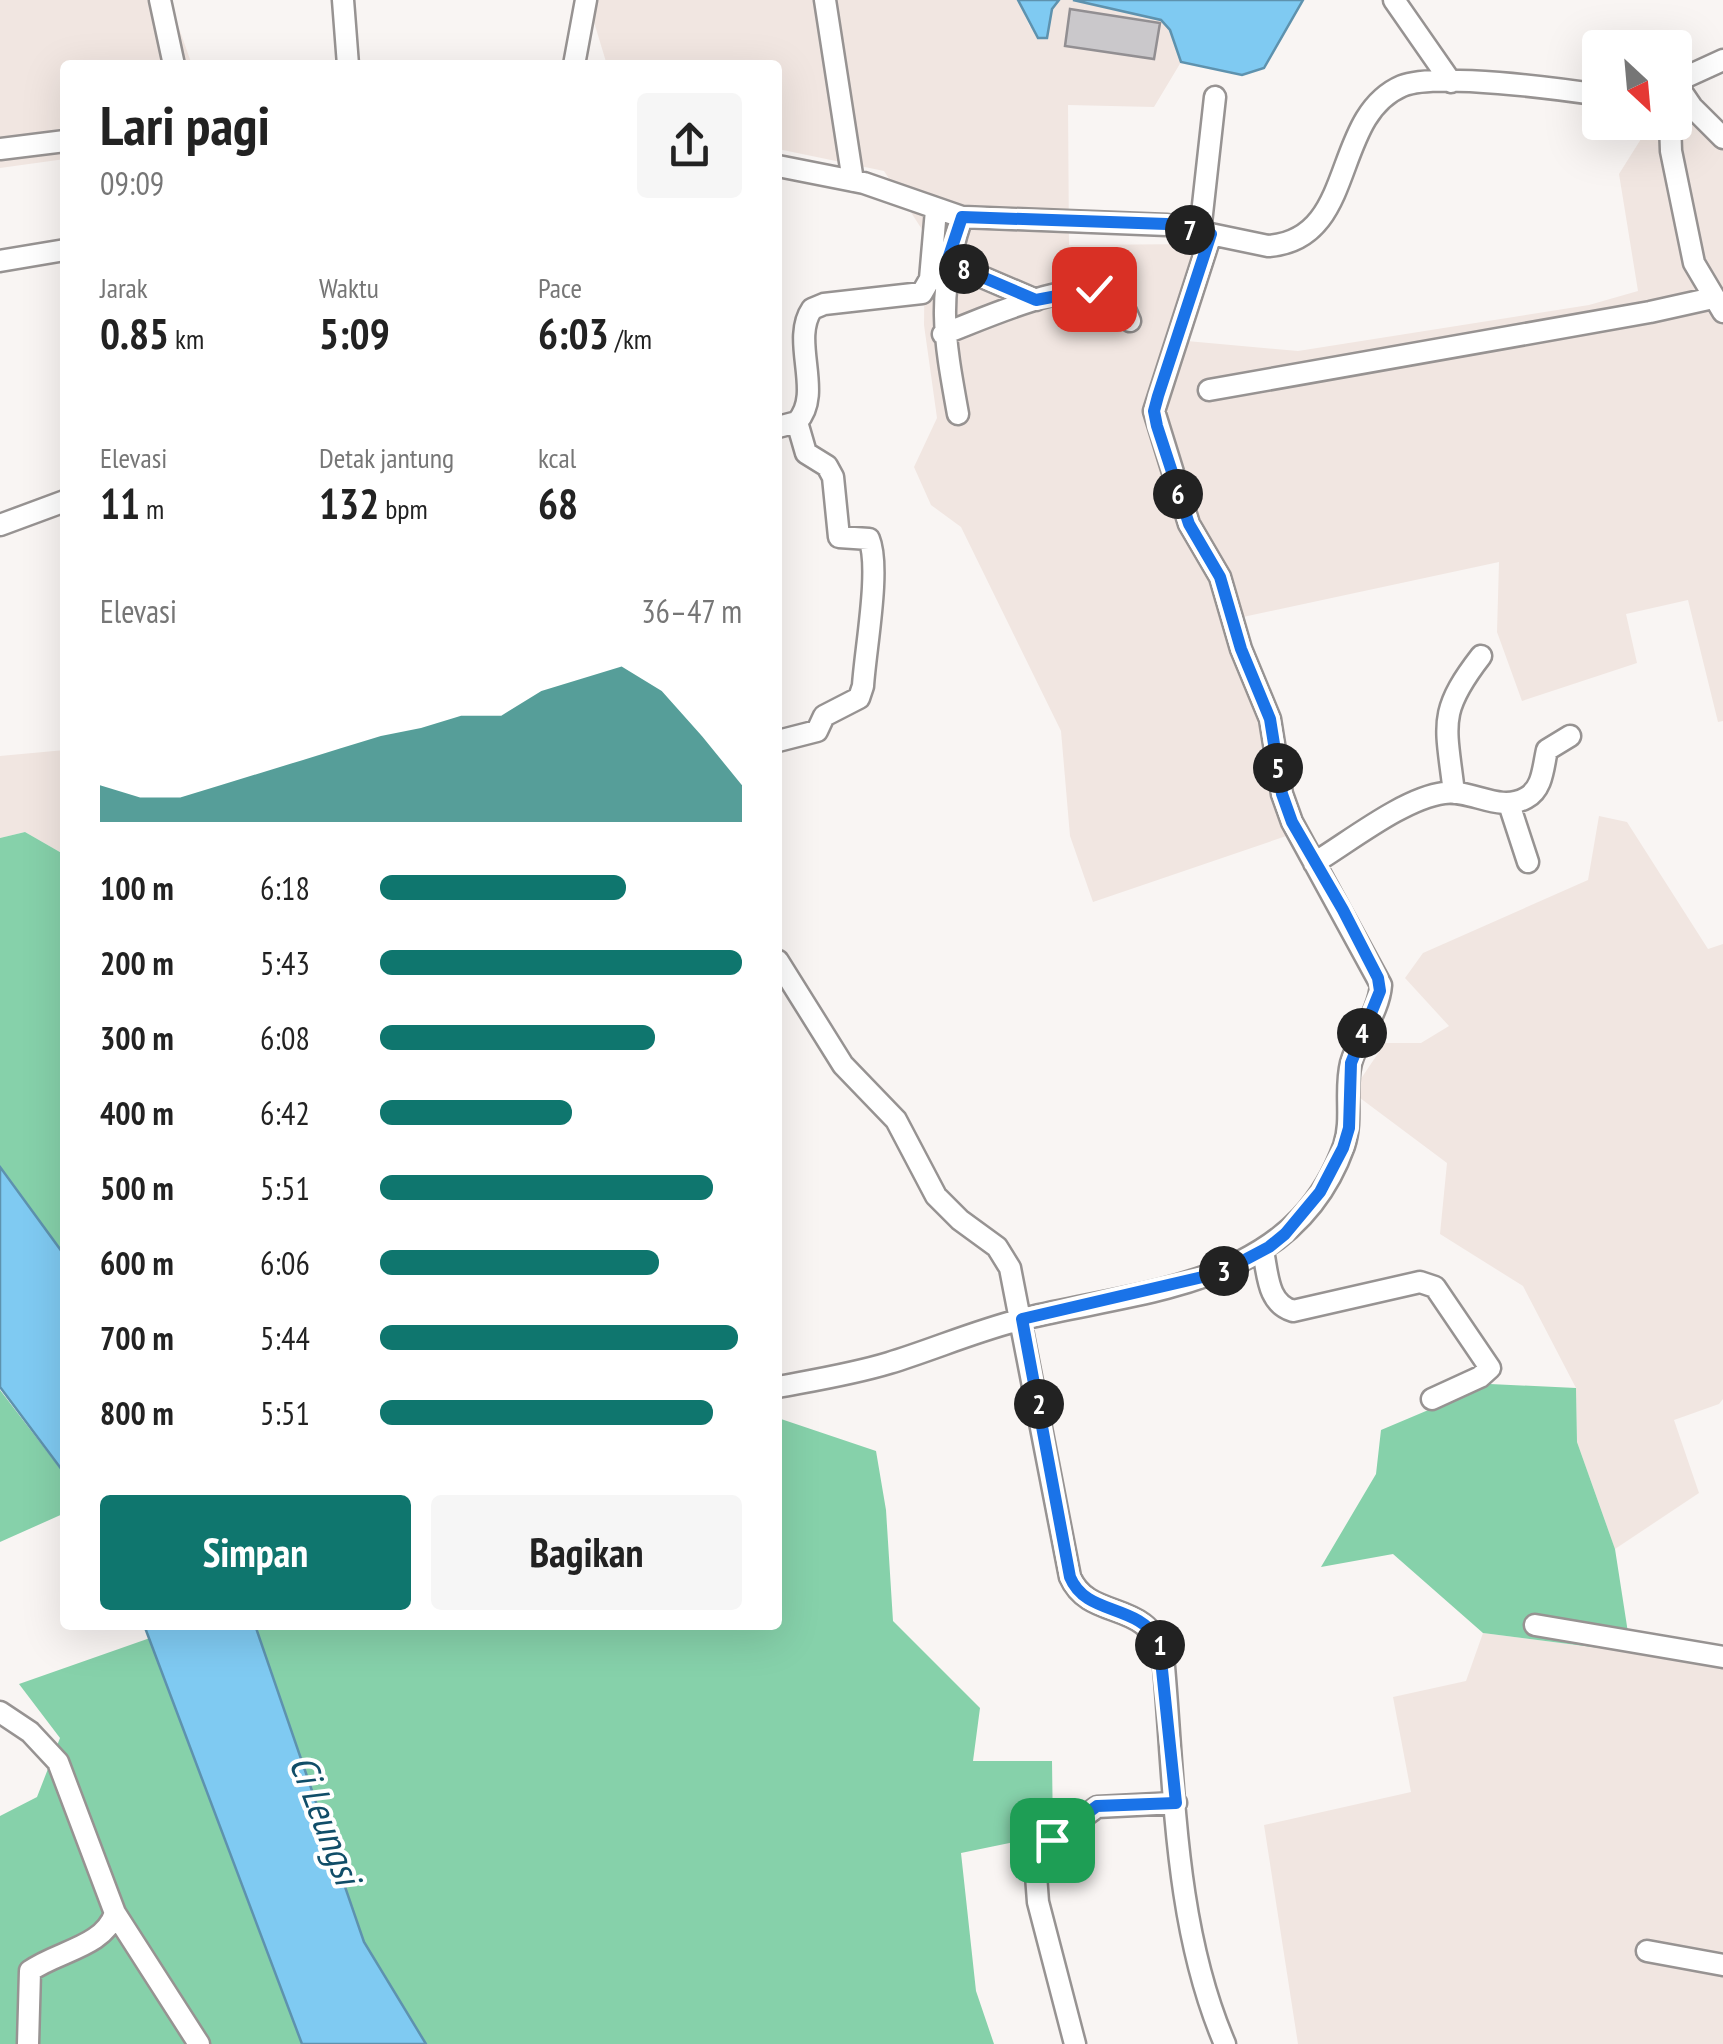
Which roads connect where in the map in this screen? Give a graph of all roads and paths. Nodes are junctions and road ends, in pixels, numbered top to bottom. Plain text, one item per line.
1 (160, 0) edge
2 (343, 0) edge
3 (586, 0) edge
4 (825, 0) edge
5 (1394, 0) edge
6 (173, 60) edge
7 (348, 60) edge
8 (575, 60) edge
9 (1723, 60) edge
10 (1451, 82) junction
11 (1692, 82) edge
12 (1582, 93) edge
13 (1215, 97) dead end
14 (1692, 107) edge
15 (1723, 138) edge
16 (1671, 140) edge
17 (60, 142) edge
18 (0, 149) edge
19 (782, 167) edge
20 (854, 181) junction
21 (936, 210) junction
22 (962, 217) junction
23 (1206, 233) junction
24 (60, 251) edge
25 (0, 261) edge
26 (947, 262) junction
27 (1036, 300) junction
28 (1718, 305) edge
29 (1130, 321) dead end
30 (943, 334) junction
31 (1209, 390) dead end
32 (958, 414) dead end
33 (787, 424) edge
34 (60, 502) edge
35 (0, 525) edge
36 (1482, 656) dead end
37 (1570, 736) dead end
38 (782, 740) edge
39 (1454, 793) junction
40 (1508, 804) junction
41 (1528, 862) dead end
42 (1314, 863) junction
43 (782, 966) edge
44 (1263, 1251) junction
45 (1022, 1319) junction
46 (782, 1386) edge
47 (1432, 1400) dead end
48 (1535, 1625) dead end
49 (1723, 1656) edge
50 (0, 1712) edge
51 (1176, 1803) junction
52 (115, 1913) junction
53 (1647, 1950) dead end
54 (1723, 1965) edge
55 (28, 2044) edge
56 (199, 2044) edge
57 (1076, 2044) edge
58 (1225, 2044) edge

1 - 6 street
2 - 7 street
3 - 8 street
4 - 20 street
5 - 10 street
9 - 11 street
10 - 12 street
10 - 23 street
13 - 23 street
14 - 15 street
16 - 28 street
17 - 18 street
19 - 20 street
20 - 21 street
21 - 22 street
21 - 33 street
22 - 23 street
22 - 26 street
23 - 42 street
24 - 25 street
26 - 27 street
26 - 30 street
27 - 29 street
27 - 30 street
28 - 31 street
30 - 32 street
33 - 38 street
34 - 35 street
36 - 39 street
37 - 40 street
39 - 40 street
39 - 42 street
40 - 41 street
42 - 44 street
43 - 45 street
44 - 45 street
44 - 47 street
45 - 46 street
45 - 51 street
48 - 49 street
50 - 52 street
51 - 57 street
51 - 58 street
52 - 55 street
52 - 56 street
53 - 54 street

